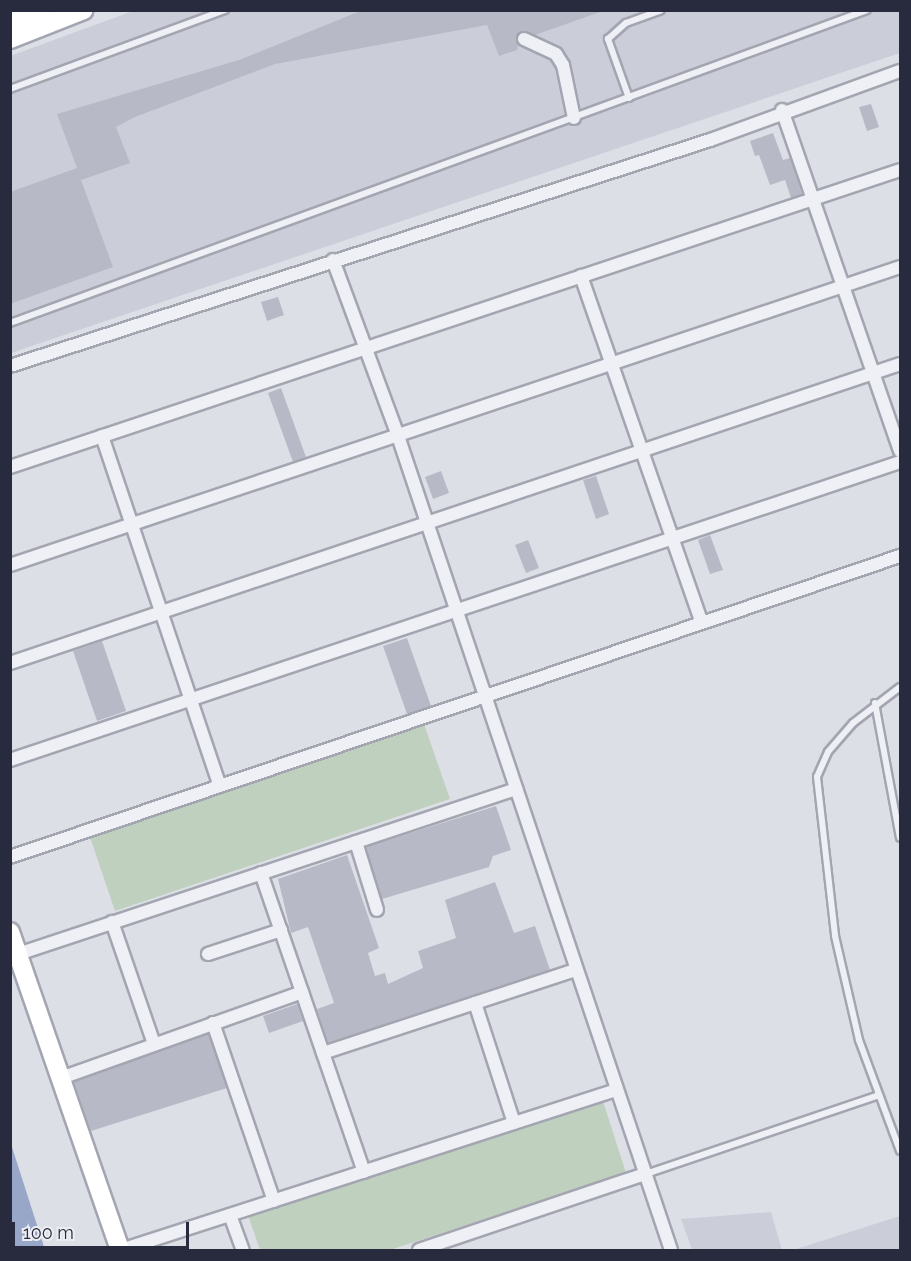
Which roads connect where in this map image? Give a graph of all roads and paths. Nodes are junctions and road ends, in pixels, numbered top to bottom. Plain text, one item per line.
1 (43, 10) edge
2 (84, 10) edge
3 (225, 10) edge
4 (661, 10) edge
5 (867, 10) edge
6 (10, 23) edge
7 (10, 39) edge
8 (524, 39) dead end
9 (900, 71) edge
10 (10, 89) edge
11 (629, 98) junction
12 (782, 110) junction
13 (574, 118) junction
14 (900, 170) edge
15 (813, 199) junction
16 (333, 260) junction
17 (900, 267) edge
18 (580, 276) junction
19 (843, 286) junction
20 (10, 323) edge
21 (366, 348) junction
22 (614, 363) junction
23 (900, 364) edge
24 (10, 366) edge
25 (873, 373) junction
26 (398, 435) junction
27 (102, 436) junction
28 (644, 450) junction
29 (900, 451) edge
30 (900, 462) edge
31 (10, 467) edge
32 (427, 523) junction
33 (132, 524) junction
34 (673, 538) junction
35 (900, 556) edge
36 (10, 565) edge
37 (456, 611) junction
38 (162, 612) junction
39 (702, 623) junction
40 (10, 663) edge
41 (900, 687) edge
42 (485, 696) junction
43 (191, 699) junction
44 (875, 703) junction
45 (10, 760) edge
46 (220, 786) junction
47 (516, 789) junction
48 (900, 838) edge
49 (356, 842) junction
50 (10, 857) edge
51 (261, 873) junction
52 (377, 910) dead end
53 (112, 922) junction
54 (280, 930) junction
55 (10, 932) edge
56 (18, 954) junction
57 (208, 954) dead end
58 (576, 970) junction
59 (302, 992) junction
60 (475, 1003) junction
61 (213, 1023) junction
62 (154, 1044) junction
63 (323, 1053) junction
64 (61, 1078) junction
65 (616, 1090) junction
66 (879, 1095) junction
67 (514, 1123) junction
68 (900, 1151) edge
69 (364, 1172) junction
70 (645, 1174) junction
71 (274, 1201) junction
72 (230, 1215) junction
73 (157, 1245) edge
74 (121, 1251) edge
75 (243, 1251) edge
76 (419, 1251) edge
77 (670, 1251) edge

1 - 6 highway
2 - 7 street
3 - 10 lane
4 - 11 lane
5 - 11 lane
8 - 13 street
9 - 12 street
11 - 13 lane
12 - 15 street
12 - 16 street
13 - 20 lane
14 - 15 street
15 - 18 street
15 - 19 street
16 - 21 street
16 - 24 street
17 - 19 street
18 - 21 street
18 - 22 street
19 - 22 street
19 - 25 street
21 - 26 street
21 - 27 street
22 - 26 street
22 - 28 street
23 - 25 street
25 - 28 street
25 - 29 street
26 - 32 street
26 - 33 street
27 - 31 street
27 - 33 street
28 - 32 street
28 - 34 street
30 - 34 street
32 - 37 street
32 - 38 street
33 - 36 street
33 - 38 street
34 - 37 street
34 - 39 street
35 - 39 street
37 - 42 street
37 - 43 street
38 - 40 street
38 - 43 street
39 - 42 street
41 - 44 lane
42 - 46 street
42 - 47 street
43 - 45 street
43 - 46 street
44 - 48 lane
44 - 66 lane
46 - 50 street
47 - 49 street
47 - 58 street
49 - 51 street
49 - 52 street
51 - 53 street
51 - 54 street
53 - 56 street
53 - 62 street
54 - 57 street
54 - 59 street
55 - 56 street
56 - 64 street
58 - 60 street
58 - 65 street
59 - 61 street
59 - 63 street
60 - 63 street
60 - 67 street
61 - 62 street
61 - 71 street
62 - 64 street
63 - 69 street
64 - 74 street
65 - 67 street
65 - 70 street
66 - 68 lane
66 - 70 lane
67 - 69 street
69 - 71 street
70 - 76 street
70 - 77 street
71 - 72 street
72 - 73 street
72 - 75 street
73 - 74 street

